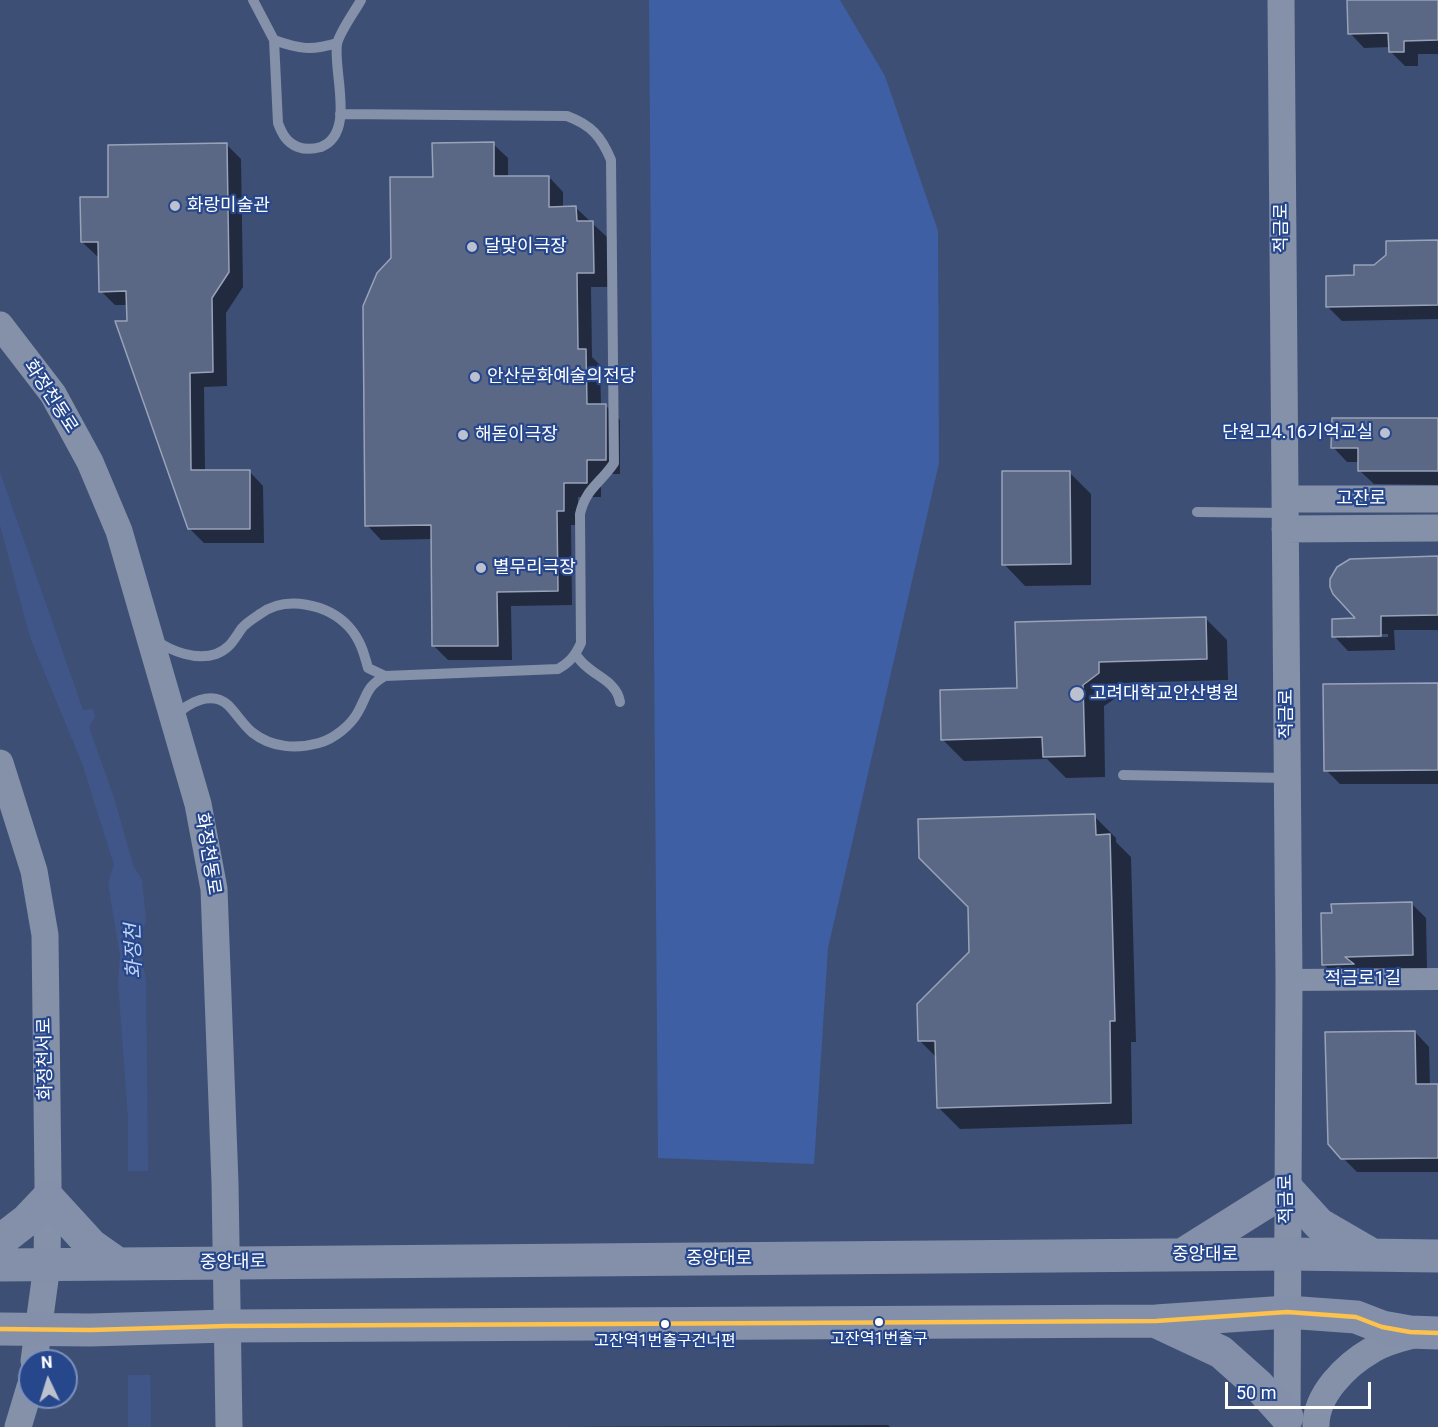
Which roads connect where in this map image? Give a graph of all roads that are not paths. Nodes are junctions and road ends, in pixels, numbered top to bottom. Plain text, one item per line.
1 (253, 0) edge
2 (361, 0) edge
3 (1281, 0) edge
4 (274, 40) junction
5 (337, 43) junction
6 (340, 114) junction
7 (0, 325) edge
8 (1438, 499) edge
9 (1197, 512) dead end
10 (1285, 514) junction
11 (1438, 528) edge
12 (151, 638) junction
13 (576, 655) junction
14 (385, 676) junction
15 (620, 702) dead end
16 (174, 716) junction
17 (0, 763) edge
18 (1123, 775) dead end
19 (1287, 778) junction
20 (1438, 979) edge
21 (1289, 980) junction
22 (1287, 1189) junction
23 (48, 1198) junction
24 (0, 1241) edge
25 (1288, 1254) junction
26 (1182, 1255) junction
27 (1373, 1255) junction
28 (1438, 1256) edge
29 (100, 1258) junction
30 (227, 1263) junction
31 (0, 1265) edge
32 (47, 1265) junction
33 (1287, 1312) junction
34 (1156, 1321) junction
35 (227, 1326) junction
36 (1433, 1327) edge
37 (0, 1329) edge
38 (35, 1345) edge
39 (23, 1409) edge
40 (1296, 1424) edge
41 (18, 1427) edge
42 (229, 1427) edge

1 - 4 lane
2 - 5 lane
3 - 10 street, 적금로
4 - 5 lane
4 - 6 lane
5 - 6 lane
6 - 13 lane
7 - 12 street, 화정천동로
8 - 10 street, 고잔로
9 - 10 lane
10 - 11 street, 고잔로
10 - 19 street, 적금로
12 - 14 lane
12 - 16 street, 화정천동로
13 - 14 lane
13 - 15 lane
14 - 16 lane
16 - 30 street, 화정천동로
17 - 23 street, 화정천서로
18 - 19 lane
19 - 21 street, 적금로
20 - 21 street, 적금로1길
21 - 22 street, 적금로
22 - 25 street, 적금로
22 - 26 main road
22 - 27 main road
23 - 24 main road
23 - 29 main road
23 - 32 street, 화정천서로
25 - 26 main road, 중앙대로
25 - 27 main road, 중앙대로
25 - 33 street, 적금로
26 - 30 main road, 중앙대로
27 - 28 main road, 중앙대로
29 - 30 main road, 중앙대로
29 - 32 main road, 중앙대로
30 - 35 street, 화정천동로
31 - 32 main road, 중앙대로
32 - 38 street, 화정천서로
33 - 34 main road
33 - 36 main road
33 - 40 street, 적금로
34 - 35 main road
34 - 40 main road
35 - 38 main road
35 - 42 street, 화정천동로
36 - 40 street
37 - 38 main road
39 - 41 street

